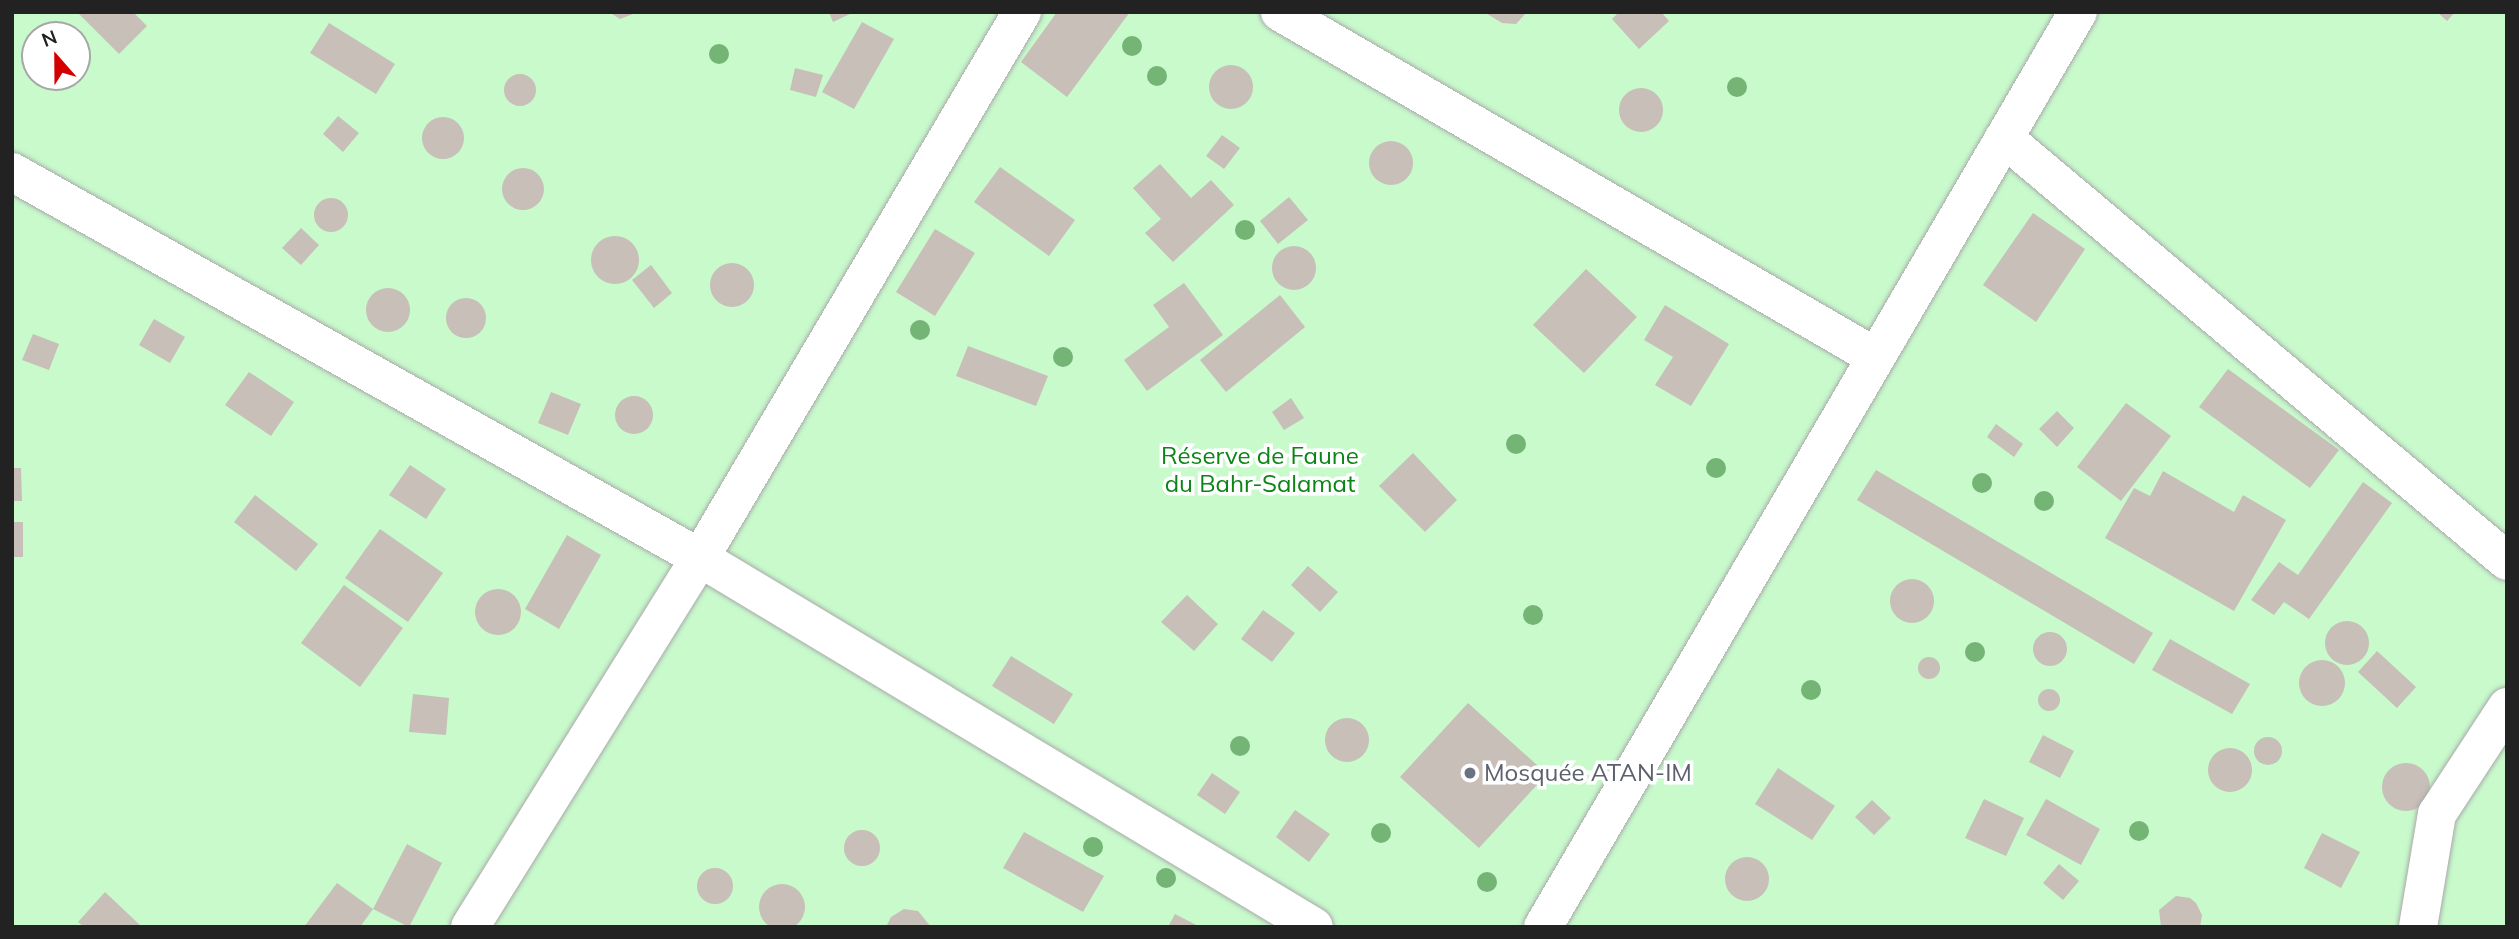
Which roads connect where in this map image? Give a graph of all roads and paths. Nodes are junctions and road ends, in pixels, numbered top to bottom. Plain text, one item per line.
1 (1022, 12) edge
2 (1280, 12) edge
3 (2078, 12) edge
4 (2004, 138) junction
5 (12, 172) edge
6 (1874, 356) junction
7 (700, 558) junction
8 (2507, 561) edge
9 (2507, 706) edge
10 (470, 927) edge
11 (1314, 927) edge
12 (1543, 927) edge
13 (2418, 927) edge

1 - 7 street
2 - 6 street
3 - 4 street
4 - 6 street
4 - 8 street
5 - 7 street
6 - 12 street
7 - 10 street
7 - 11 street
9 - 13 street

